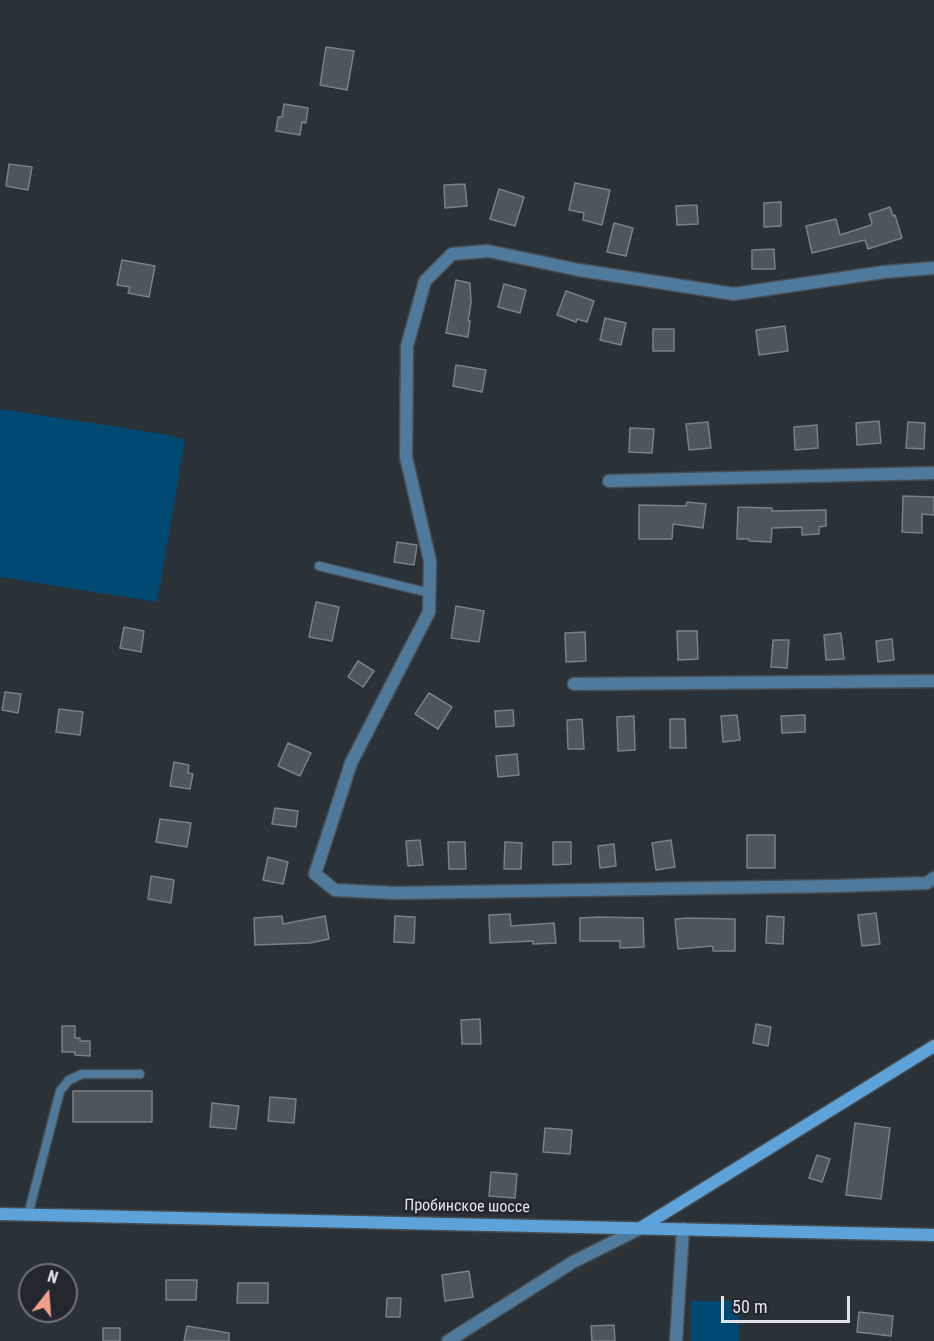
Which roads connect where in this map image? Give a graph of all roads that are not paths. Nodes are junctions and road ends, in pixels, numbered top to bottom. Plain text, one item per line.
1 (934, 268) edge
2 (934, 473) edge
3 (609, 481) dead end
4 (319, 566) dead end
5 (430, 593) junction
6 (934, 681) edge
7 (574, 684) dead end
8 (934, 878) edge
9 (934, 1046) edge
10 (140, 1074) dead end
11 (0, 1214) edge
12 (28, 1215) junction
13 (642, 1227) junction
14 (682, 1229) junction
15 (934, 1234) edge
16 (448, 1341) edge
17 (676, 1341) edge

1 - 5 street
2 - 3 street
4 - 5 lane
5 - 8 street
6 - 7 street
9 - 13 main road
10 - 12 lane
11 - 12 main road, Пробинское шоссе
12 - 13 main road, Пробинское шоссе
13 - 14 main road, Пробинское шоссе
13 - 16 street
14 - 15 main road, Пробинское шоссе
14 - 17 street

